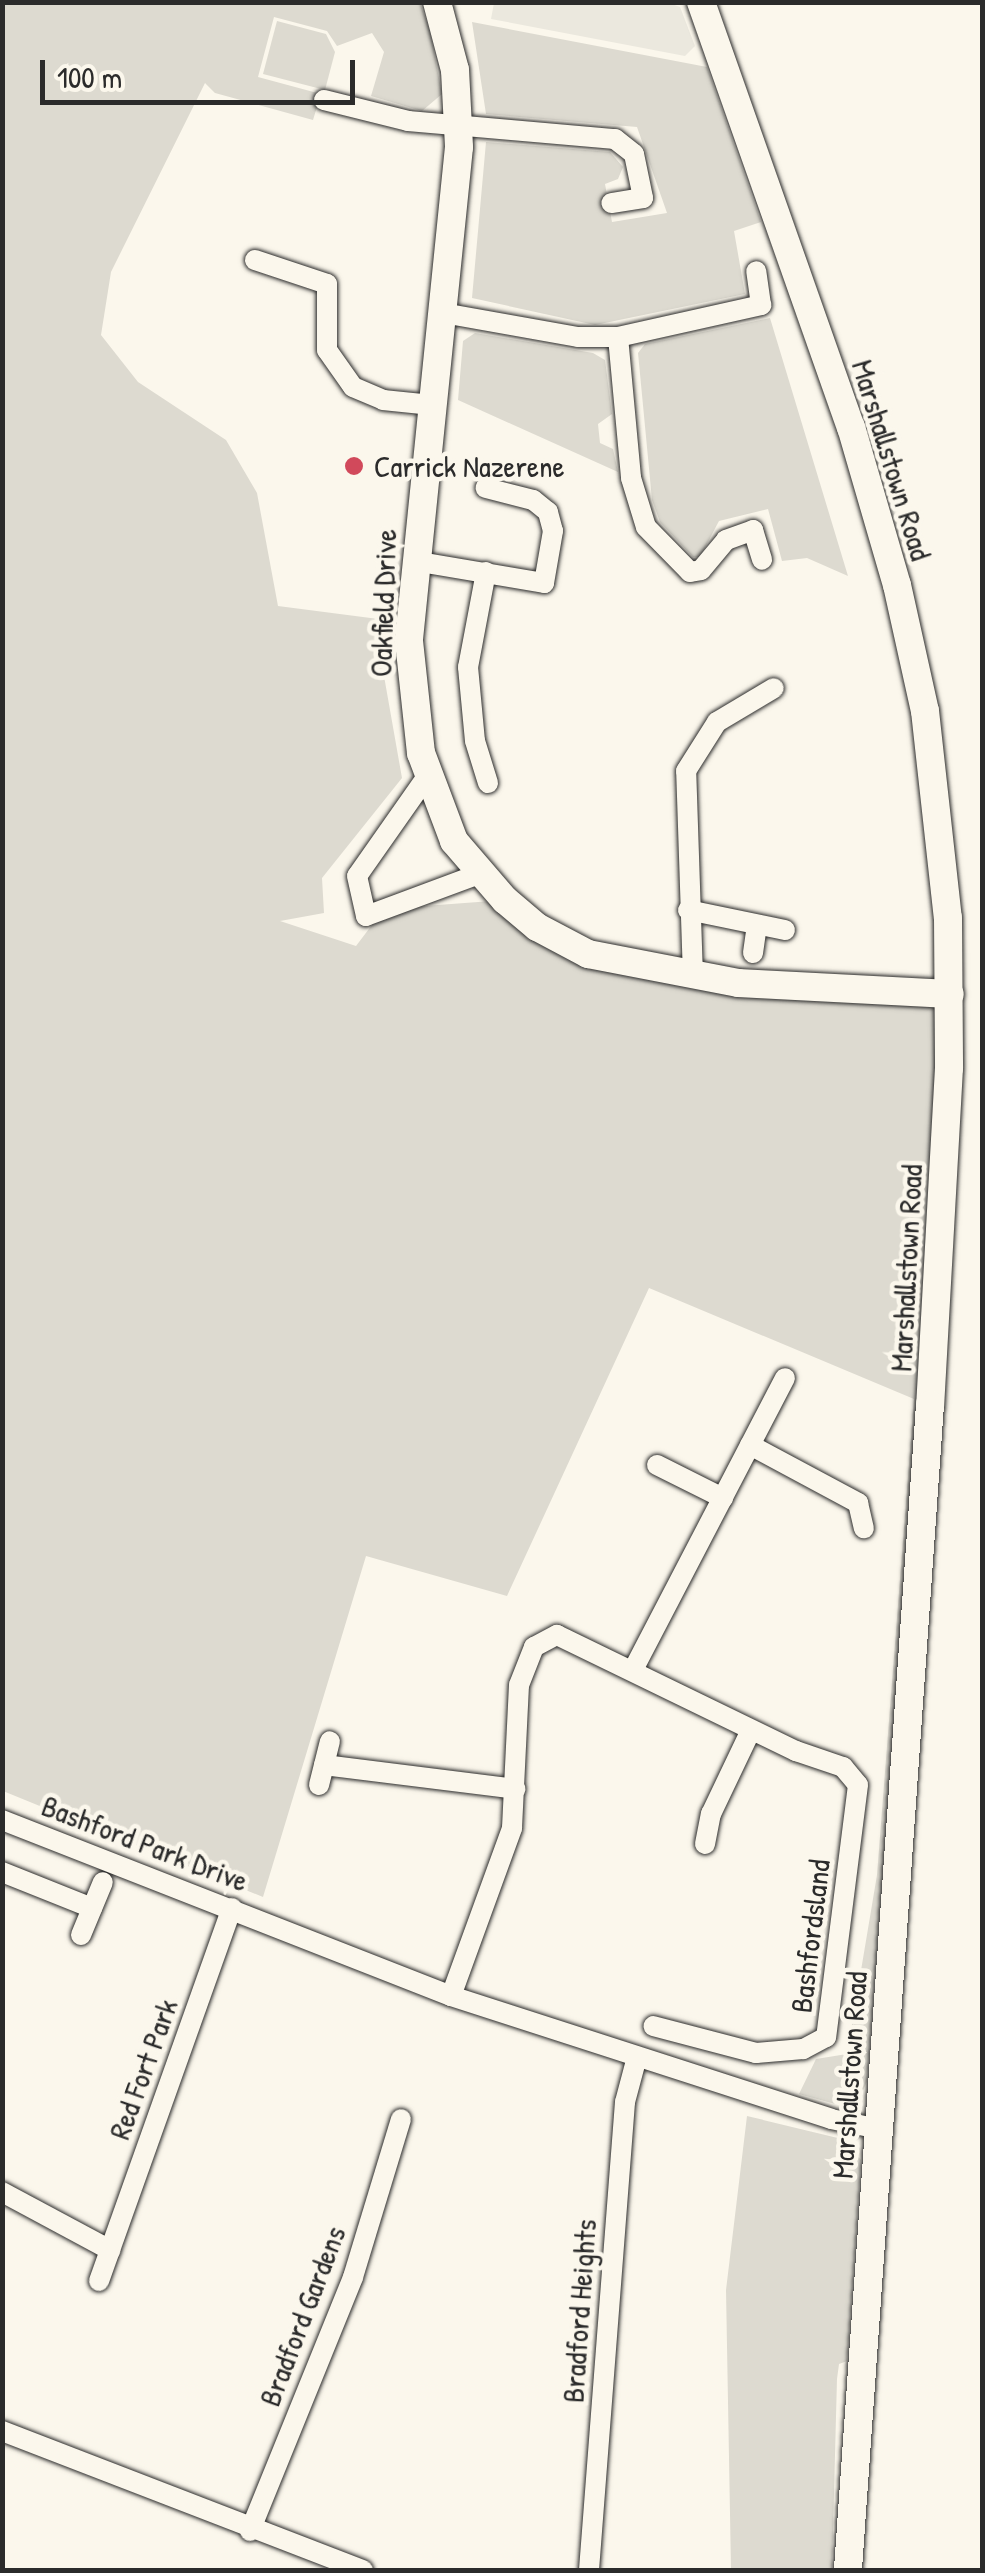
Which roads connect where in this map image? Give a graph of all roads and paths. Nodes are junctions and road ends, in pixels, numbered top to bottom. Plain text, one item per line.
1 (436, 2) edge
2 (701, 2) edge
3 (324, 100) dead end
4 (460, 125) junction
5 (611, 203) dead end
6 (256, 260) dead end
7 (756, 271) dead end
8 (443, 313) junction
9 (618, 337) junction
10 (432, 405) junction
11 (486, 488) dead end
12 (762, 560) dead end
13 (414, 561) junction
14 (486, 572) junction
15 (774, 688) dead end
16 (428, 775) junction
17 (488, 783) dead end
18 (479, 874) junction
19 (688, 910) junction
20 (757, 924) junction
21 (785, 930) dead end
22 (754, 952) dead end
23 (693, 978) junction
24 (950, 994) junction
25 (785, 1378) dead end
26 (750, 1445) junction
27 (657, 1465) dead end
28 (723, 1498) junction
29 (864, 1528) dead end
30 (634, 1670) junction
31 (751, 1730) junction
32 (330, 1742) dead end
33 (516, 1788) junction
34 (2, 1820) edge
35 (705, 1844) dead end
36 (2, 1872) edge
37 (103, 1882) dead end
38 (92, 1908) junction
39 (232, 1908) junction
40 (81, 1935) dead end
41 (450, 1996) junction
42 (654, 2026) dead end
43 (636, 2057) junction
44 (401, 2119) dead end
45 (879, 2129) junction
46 (2, 2192) edge
47 (110, 2250) junction
48 (100, 2281) dead end
49 (2, 2432) edge
50 (250, 2531) junction
51 (363, 2570) edge
52 (589, 2570) edge
53 (848, 2570) edge

1 - 4 main road, Oakfield Drive
2 - 24 main road, Marshallstown Road
3 - 4 street
4 - 5 street
4 - 8 main road, Oakfield Drive
6 - 10 street
7 - 9 street
8 - 9 street
8 - 10 main road, Oakfield Drive
9 - 12 street
10 - 13 main road, Oakfield Drive
11 - 14 street
13 - 14 street
13 - 16 main road, Oakfield Drive
14 - 17 street
15 - 19 street
16 - 18 main road, Oakfield Drive
16 - 18 street
18 - 23 main road, Oakfield Drive
19 - 20 street
19 - 23 street
20 - 21 street
20 - 22 street
23 - 24 main road, Oakfield Drive
24 - 45 main road, Marshallstown Road
25 - 26 street
26 - 28 street
26 - 29 street
27 - 28 street
28 - 30 street
30 - 31 street, Bashfordsland
30 - 33 street, Bashfordsland
31 - 35 street
31 - 42 street, Bashfordsland
32 - 33 street
33 - 41 street, Bashfordsland
34 - 39 street, Bashford Park Drive
36 - 38 street
37 - 38 street
38 - 40 street
39 - 41 street, Bashford Park Drive
39 - 47 street, Red Fort Park
41 - 43 street
43 - 45 street
43 - 52 street, Bradford Heights
44 - 50 street, Bradford Gardens
45 - 53 main road, Marshallstown Road
46 - 47 street
47 - 48 street, Red Fort Park
49 - 50 street
50 - 51 street

